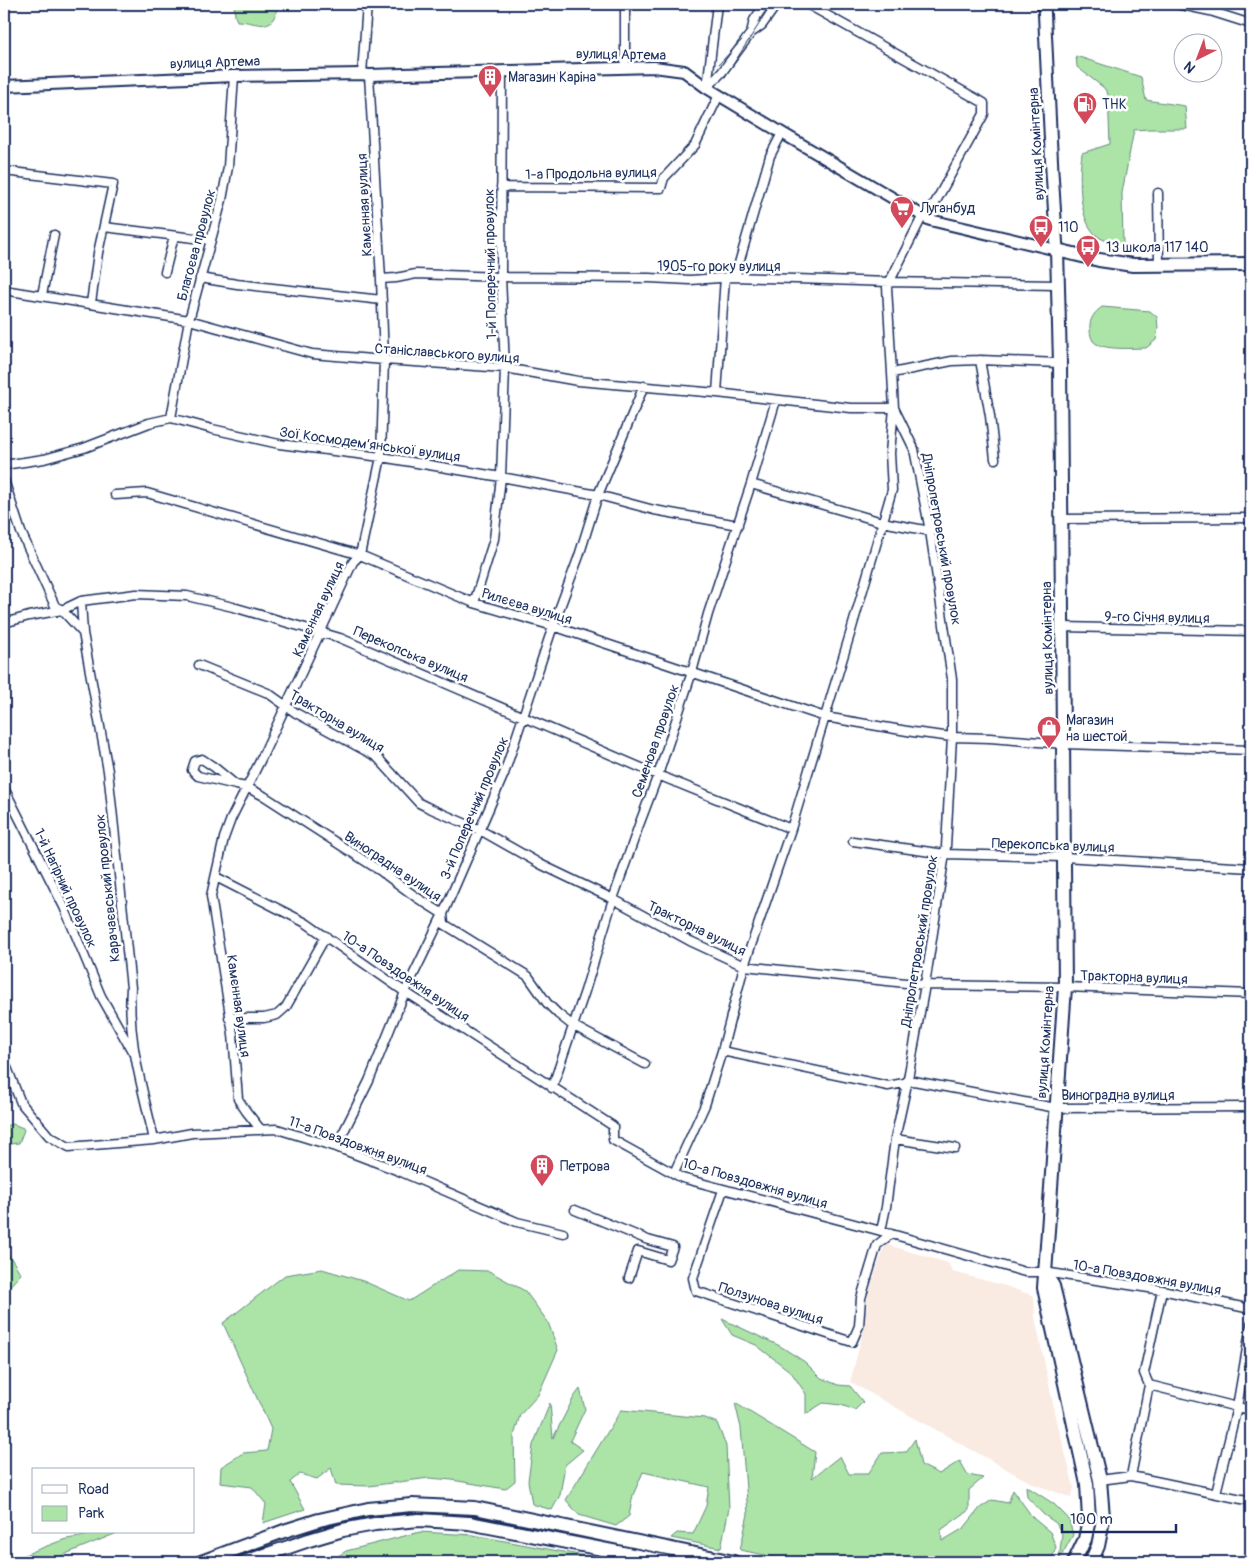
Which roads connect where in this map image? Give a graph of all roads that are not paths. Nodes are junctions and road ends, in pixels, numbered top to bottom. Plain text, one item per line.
1 (368, 4) edge
2 (625, 4) edge
3 (717, 4) edge
4 (765, 4) edge
5 (777, 4) edge
6 (807, 4) edge
7 (1044, 4) edge
8 (1177, 4) edge
9 (1251, 24) edge
10 (751, 33) junction
11 (625, 67) junction
12 (502, 70) junction
13 (364, 73) junction
14 (234, 76) junction
15 (4, 86) edge
16 (707, 88) junction
17 (719, 95) junction
18 (782, 133) junction
19 (4, 171) edge
20 (501, 187) junction
21 (1158, 193) dead end
22 (923, 216) junction
23 (104, 227) junction
24 (54, 235) dead end
25 (174, 236) junction
26 (210, 240) junction
27 (1057, 250) junction
28 (1251, 264) edge
29 (1159, 266) junction
30 (165, 272) dead end
31 (501, 277) junction
32 (725, 277) junction
33 (735, 277) junction
34 (200, 278) junction
35 (381, 279) junction
36 (890, 282) junction
37 (1058, 285) junction
38 (4, 290) edge
39 (42, 295) junction
40 (382, 300) junction
41 (91, 303) junction
42 (189, 320) junction
43 (384, 360) junction
44 (980, 360) junction
45 (1060, 363) junction
46 (504, 368) junction
47 (892, 373) junction
48 (644, 386) junction
49 (717, 393) junction
50 (776, 400) junction
51 (894, 408) junction
52 (171, 418) junction
53 (380, 457) junction
54 (995, 459) dead end
55 (4, 465) edge
56 (501, 477) junction
57 (4, 480) edge
58 (751, 484) junction
59 (114, 495) dead end
60 (598, 495) junction
61 (1251, 518) edge
62 (1061, 519) junction
63 (882, 522) junction
64 (738, 525) junction
65 (930, 531) junction
66 (360, 555) junction
67 (81, 601) junction
68 (474, 603) junction
69 (62, 610) junction
70 (4, 623) edge
71 (553, 626) junction
72 (1062, 627) junction
73 (1251, 631) edge
74 (320, 632) junction
75 (83, 633) junction
76 (199, 665) dead end
77 (692, 672) junction
78 (285, 706) junction
79 (524, 716) junction
80 (825, 717) junction
81 (952, 737) junction
82 (1064, 744) junction
83 (1251, 750) edge
84 (658, 775) junction
85 (236, 785) junction
86 (246, 787) junction
87 (4, 788) edge
88 (791, 829) junction
89 (480, 830) junction
90 (854, 841) dead end
91 (945, 854) junction
92 (1063, 857) junction
93 (1251, 868) edge
94 (216, 877) junction
95 (613, 899) junction
96 (443, 914) junction
97 (326, 936) junction
98 (744, 966) junction
99 (925, 985) junction
100 (1065, 987) junction
101 (405, 992) junction
102 (1251, 994) edge
103 (230, 1018) junction
104 (572, 1025) junction
105 (722, 1051) junction
106 (134, 1052) junction
107 (4, 1060) edge
108 (645, 1064) dead end
109 (907, 1084) junction
110 (552, 1088) junction
111 (1251, 1107) edge
112 (1056, 1108) junction
113 (261, 1130) junction
114 (895, 1139) junction
115 (154, 1140) junction
116 (336, 1147) junction
117 (955, 1148) dead end
118 (674, 1173) junction
119 (723, 1190) junction
120 (575, 1210) dead end
121 (881, 1231) junction
122 (563, 1233) dead end
123 (891, 1234) junction
124 (1044, 1272) junction
125 (629, 1278) dead end
126 (1162, 1290) junction
127 (1251, 1309) edge
128 (1251, 1324) edge
129 (1149, 1384) junction
130 (1237, 1407) junction
131 (1251, 1410) edge
132 (1131, 1476) junction
133 (1100, 1480) junction
134 (1216, 1493) junction
135 (1251, 1501) edge
136 (201, 1562) edge
137 (245, 1562) edge
138 (668, 1562) edge
139 (734, 1562) edge
140 (1074, 1562) edge
141 (1090, 1562) edge

1 - 13 street, Камєнная вулиця
2 - 11 street
3 - 16 street
4 - 10 street
5 - 10 street
6 - 22 street
7 - 27 main road, вулиця Комінтерна
8 - 9 street
10 - 16 street
11 - 12 street, вулиця Артема
11 - 16 street, вулиця Артема
12 - 13 street, вулиця Артема
12 - 20 street, 1-й Поперечний провулок
13 - 14 street, вулиця Артема
13 - 35 street, Камєнная вулиця
14 - 15 street, вулиця Артема
14 - 26 street, Благоєва провулок
16 - 17 street, вулиця Артема
17 - 18 street, вулиця Артема
17 - 20 street, 1-а Продольна вулиця
18 - 22 street, вулиця Артема
18 - 33 street
19 - 23 street
20 - 31 street, 1-й Поперечний провулок
21 - 29 street
22 - 27 street, вулиця Артема
22 - 36 street
23 - 25 street
23 - 41 street
24 - 39 street
25 - 26 street
25 - 30 street
26 - 34 street, Благоєва провулок
27 - 29 main road, вулиця Артема
27 - 37 main road, вулиця Комінтерна
28 - 29 main road, вулиця Артема
31 - 32 street, 1905-го року вулиця
31 - 35 street, 1905-го року вулиця
31 - 46 street, 1-й Поперечний провулок
32 - 33 street, 1905-го року вулиця
32 - 49 street
33 - 36 street, 1905-го року вулиця
34 - 40 street
34 - 42 street, Благоєва провулок
35 - 40 street, Камєнная вулиця
36 - 37 street, 1905-го року вулиця
36 - 47 street
37 - 45 main road, вулиця Комінтерна
38 - 39 street, Станіславського вулиця
39 - 41 street, Станіславського вулиця
40 - 43 street, Камєнная вулиця
41 - 42 street, Станіславського вулиця
42 - 43 street, Станіславського вулиця
42 - 52 street, Благоєва провулок
43 - 46 street, Станіславського вулиця
43 - 53 street, Камєнная вулиця
44 - 45 street
44 - 47 street
44 - 54 street
45 - 62 main road, вулиця Комінтерна
46 - 48 street, Станіславського вулиця
46 - 56 street, 1-й Поперечний провулок
47 - 51 street
48 - 49 street, Станіславського вулиця
48 - 60 street, 3-й Поперечний провулок
49 - 50 street, Станіславського вулиця
50 - 51 street, Станіславського вулиця
50 - 58 street, Семенова провулок
51 - 63 street
51 - 65 street, Дніпропетровський провулок
52 - 53 street, Зої Космодем’янської вулиця
52 - 55 street, Зої Космодем’янської вулиця
53 - 56 street, Зої Космодем’янської вулиця
53 - 66 street, Камєнная вулиця
56 - 60 street, Зої Космодем’янської вулиця
56 - 68 street, 1-й Поперечний провулок
57 - 69 street
58 - 63 street
58 - 64 street, Семенова провулок
59 - 66 street, Рилєєва вулиця
60 - 64 street, Зої Космодем’янської вулиця
60 - 71 street, 3-й Поперечний провулок
61 - 62 street
62 - 72 main road, вулиця Комінтерна
63 - 65 street
63 - 80 street
64 - 77 street, Семенова провулок
65 - 81 street, Дніпропетровський провулок
66 - 68 street, Рилєєва вулиця
66 - 74 street, Камєнная вулиця
67 - 69 street, Перекопська вулиця
67 - 74 street, Перекопська вулиця
67 - 75 street, Карачаєвський провулок
68 - 71 street, Рилєєва вулиця
69 - 70 street, Перекопська вулиця
69 - 75 street
71 - 77 street, Рилєєва вулиця
71 - 79 street, 3-й Поперечний провулок
72 - 73 street, 9-го Січня вулиця
72 - 82 main road, вулиця Комінтерна
74 - 78 street, Камєнная вулиця
74 - 79 street, Перекопська вулиця
75 - 106 street, Карачаєвський провулок
76 - 78 street, Тракторна вулиця
77 - 80 street, Рилєєва вулиця
77 - 84 street, Семенова провулок
78 - 86 street, Камєнная вулиця
78 - 89 street, Тракторна вулиця
79 - 84 street, Перекопська вулиця
79 - 89 street, 3-й Поперечний провулок
80 - 81 street, Рилєєва вулиця
80 - 88 street
81 - 82 street, Рилєєва вулиця
81 - 91 street, Дніпропетровський провулок
82 - 83 street
82 - 92 main road, вулиця Комінтерна
84 - 88 street, Перекопська вулиця
84 - 95 street, Семенова провулок
85 - 85 street, Виноградна вулиця
85 - 86 street, Виноградна вулиця
86 - 94 street, Камєнная вулиця
86 - 96 street, Виноградна вулиця
87 - 106 street, 1-й Нагірний провулок
88 - 98 street
89 - 95 street, Тракторна вулиця
89 - 96 street, 3-й Поперечний провулок
90 - 91 street, Перекопська вулиця
91 - 92 street, Перекопська вулиця
91 - 99 street, Дніпропетровський провулок
92 - 93 street, Перекопська вулиця
92 - 100 main road, вулиця Комінтерна
94 - 97 street, 10-а Повздовжня вулиця
94 - 103 street, Камєнная вулиця
95 - 98 street, Тракторна вулиця
95 - 104 street, Семенова провулок
96 - 101 street, 3-й Поперечний провулок
96 - 104 street, Виноградна вулиця
97 - 101 street, 10-а Повздовжня вулиця
97 - 103 street
98 - 99 street, Тракторна вулиця
98 - 105 street
99 - 100 street, Тракторна вулиця
99 - 109 street, Дніпропетровський провулок
100 - 102 street, Тракторна вулиця
100 - 112 main road, вулиця Комінтерна
101 - 110 street, 10-а Повздовжня вулиця
101 - 116 street, 3-й Поперечний провулок
103 - 113 street, Камєнная вулиця
104 - 108 street, Виноградна вулиця
104 - 110 street, Семенова провулок
105 - 109 street, Виноградна вулиця
105 - 118 street
106 - 115 street, Карачаєвський провулок
107 - 115 street, 11-а Повздовжня вулиця
109 - 112 street, Виноградна вулиця
109 - 114 street, Дніпропетровський провулок
110 - 118 street, 10-а Повздовжня вулиця
111 - 112 street, Виноградна вулиця
112 - 124 main road, вулиця Комінтерна
113 - 115 street, 11-а Повздовжня вулиця
113 - 116 street, 11-а Повздовжня вулиця
114 - 117 street
114 - 121 street, Дніпропетровський провулок
116 - 122 street, 11-а Повздовжня вулиця
118 - 119 street, 10-а Повздовжня вулиця
119 - 121 street, 10-а Повздовжня вулиця
119 - 123 street, Ползунова вулиця
120 - 125 street
121 - 123 street, 10-а Повздовжня вулиця
123 - 124 street, 10-а Повздовжня вулиця
124 - 126 street, 10-а Повздовжня вулиця
124 - 133 main road
124 - 140 main road, вулиця Комінтерна
126 - 127 street, 10-а Повздовжня вулиця
126 - 129 street
128 - 130 street
129 - 130 street
129 - 132 street
130 - 131 street
130 - 134 street
132 - 133 street
132 - 134 street
133 - 141 main road
134 - 135 street
136 - 139 main road
137 - 138 main road

